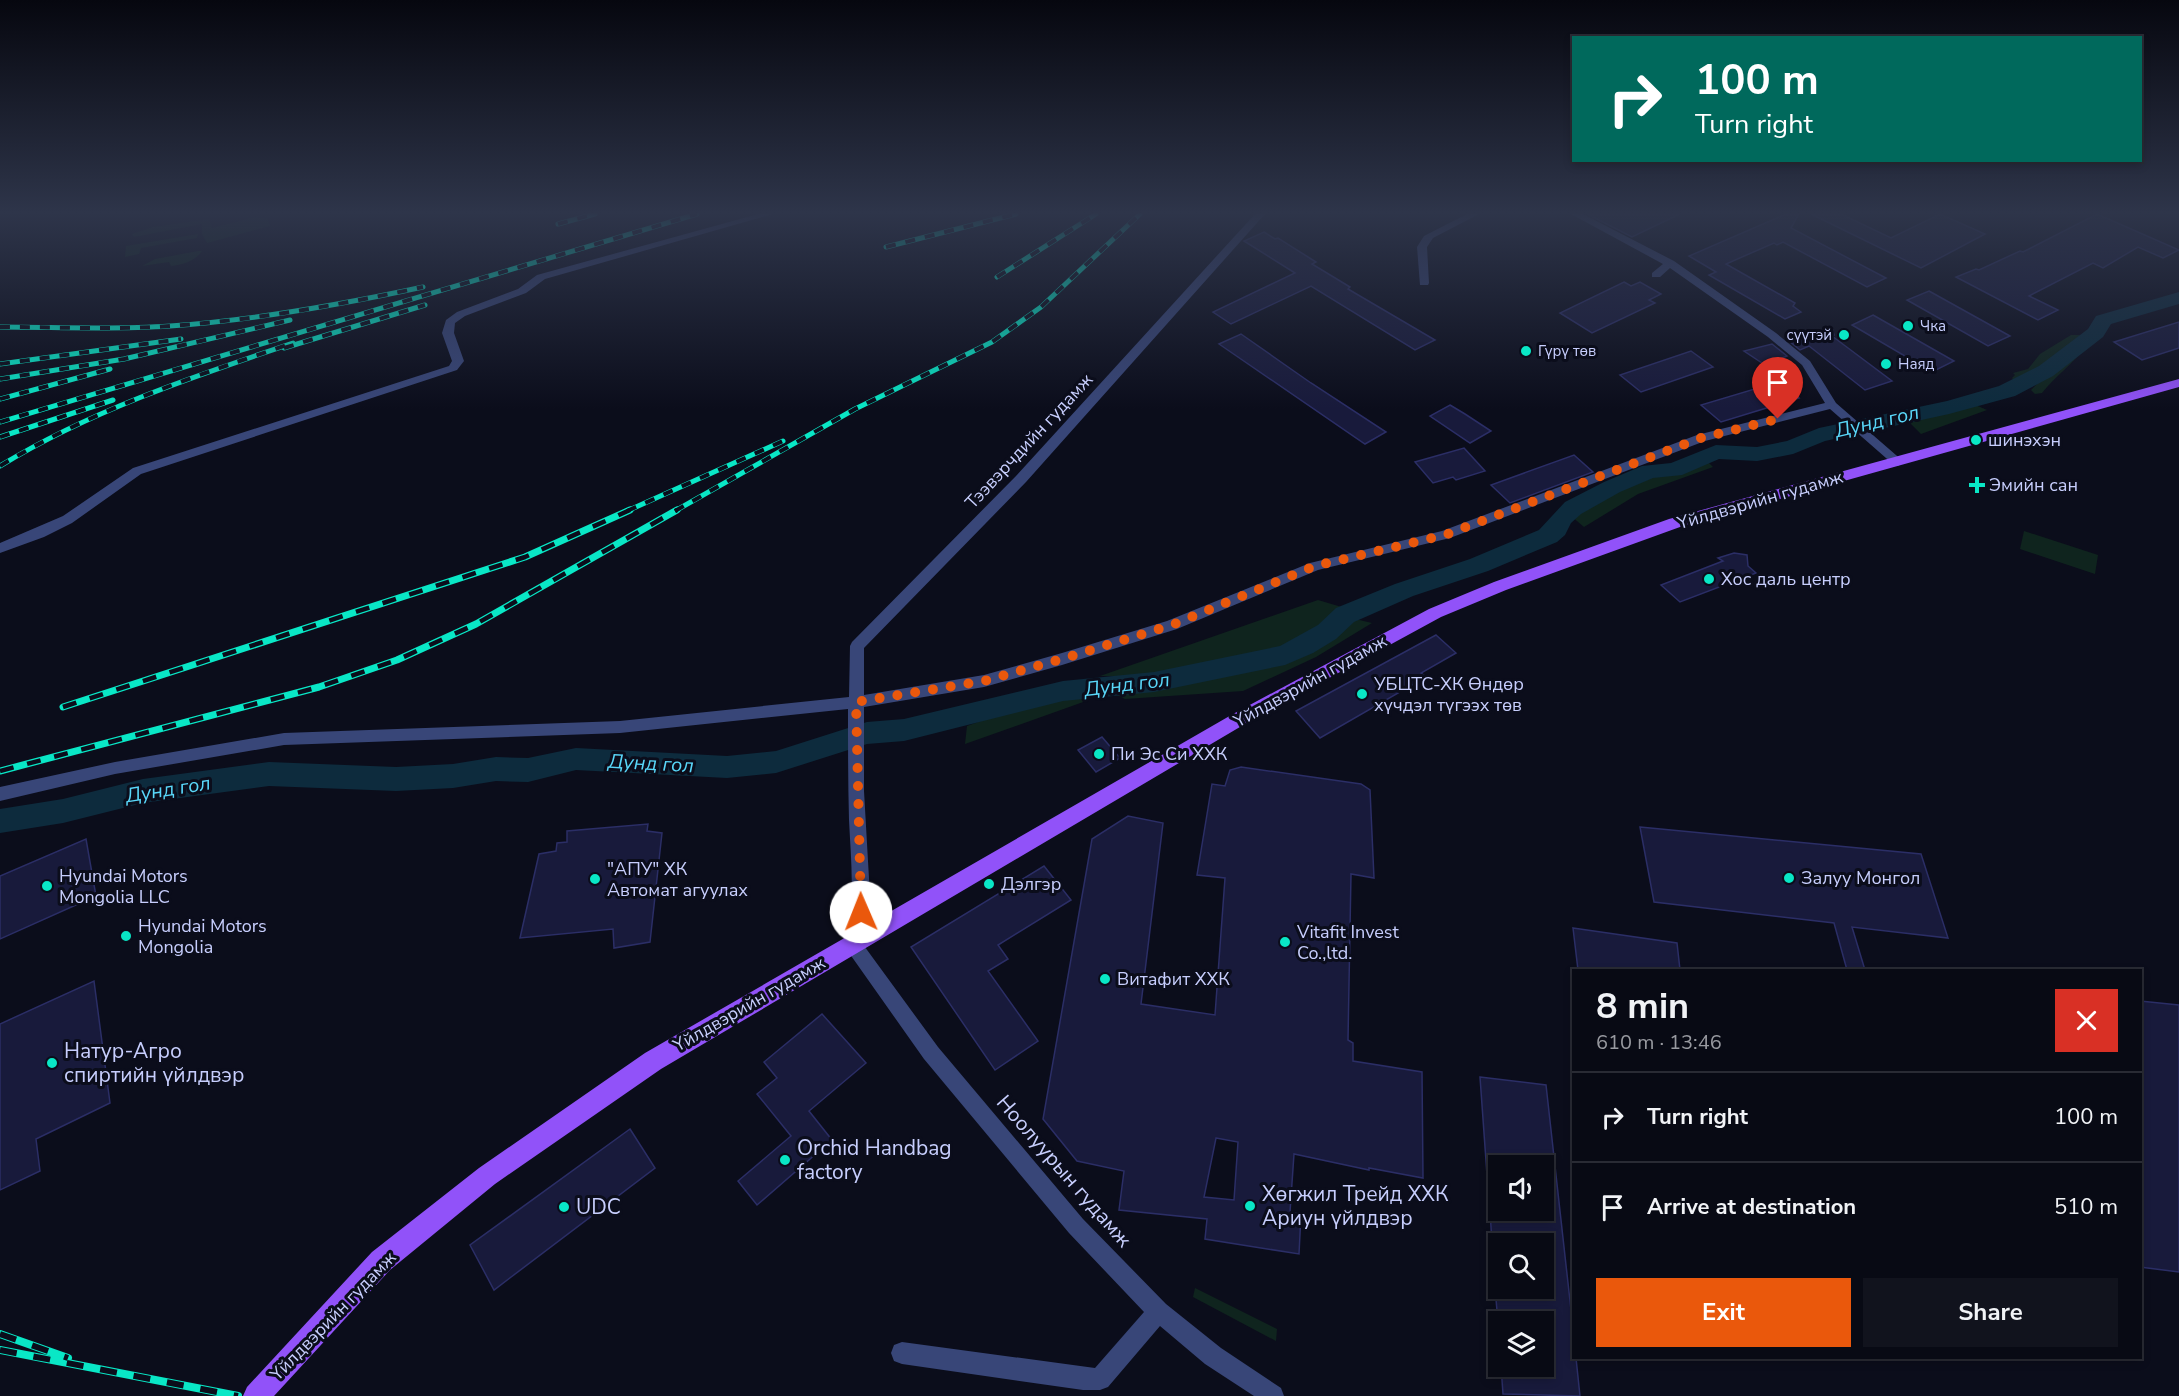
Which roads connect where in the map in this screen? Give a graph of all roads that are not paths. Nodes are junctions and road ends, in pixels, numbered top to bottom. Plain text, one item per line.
1 (538, 279) edge
2 (1201, 279) edge
3 (1424, 279) edge
4 (1693, 279) edge
5 (1424, 283) dead end
6 (2179, 382) edge
7 (1836, 409) junction
8 (1892, 457) junction
9 (0, 548) edge
10 (856, 706) junction
11 (0, 794) edge
12 (853, 944) junction
13 (1160, 1311) junction
14 (902, 1353) dead end
15 (256, 1396) edge
16 (1274, 1396) edge

1 - 9 street
2 - 10 street, Тээвэрчдийн гудамж
3 - 5 street
4 - 7 street
6 - 8 main road, Yйлдвэрийн гудамж
7 - 8 street
7 - 10 street
8 - 12 main road, Yйлдвэрийн гудамж
10 - 11 street
10 - 12 street, Тээвэрчдийн гудамж
12 - 13 street, Ноолуурын гудамж
12 - 15 main road, Yйлдвэрийн гудамж
13 - 14 street
13 - 16 street, Ноолуурын гудамж

